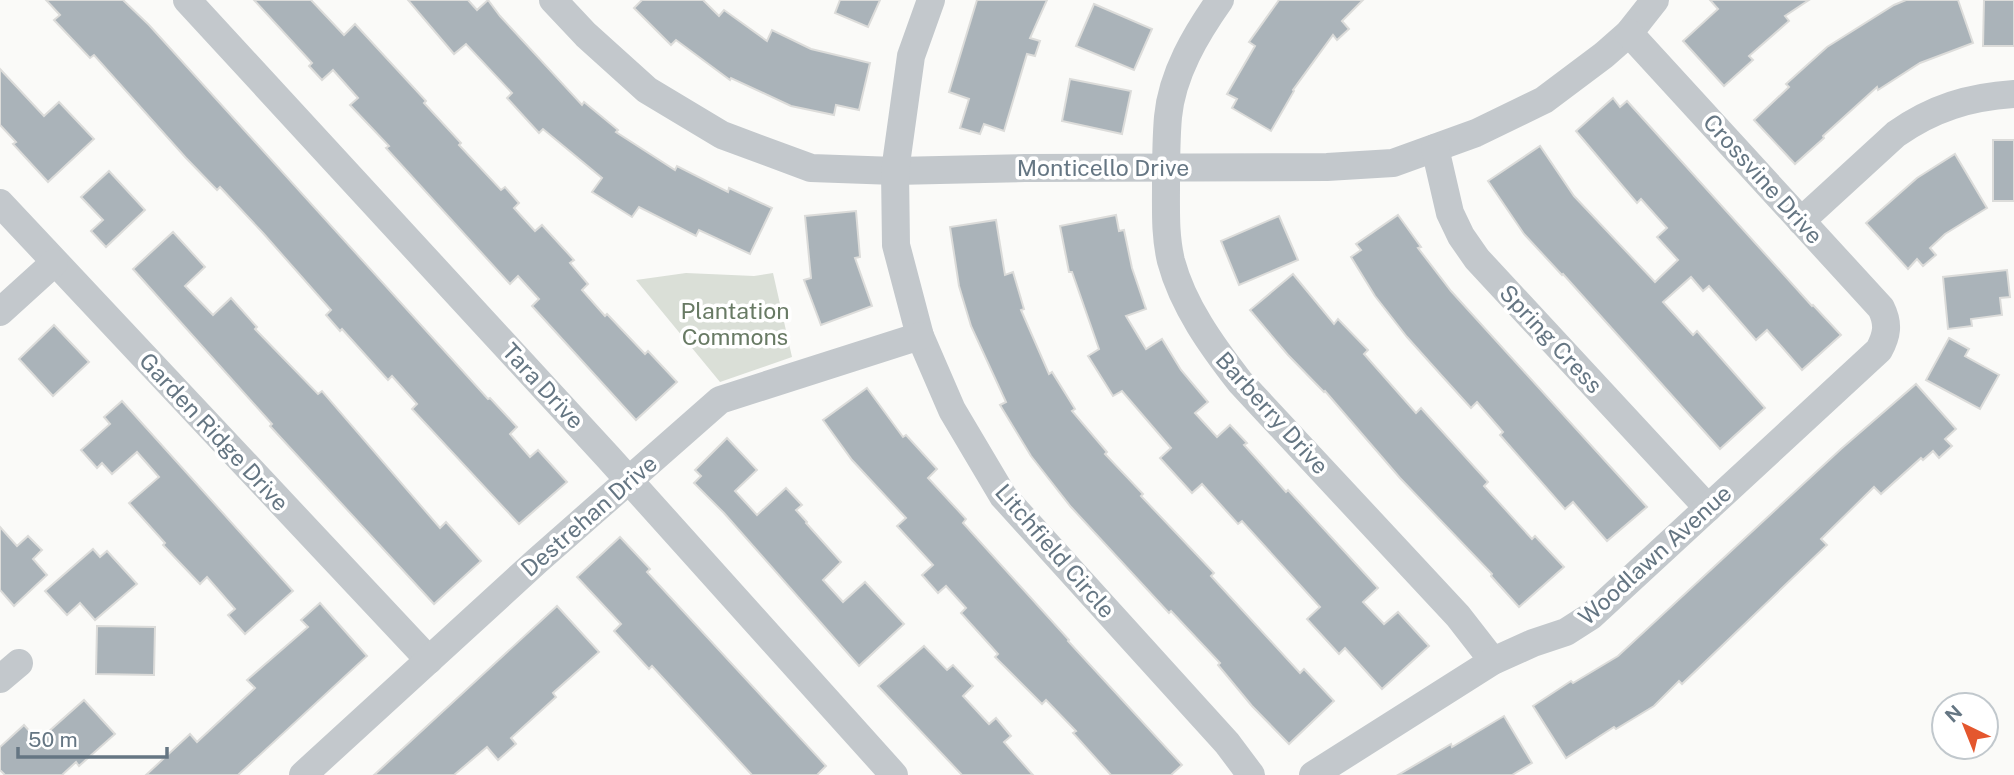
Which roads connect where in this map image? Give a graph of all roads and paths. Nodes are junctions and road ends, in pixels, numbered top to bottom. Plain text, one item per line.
1 (187, 0) edge
2 (931, 0) edge
3 (1220, 0) edge
4 (1655, 0) edge
5 (568, 5) edge
6 (1629, 33) junction
7 (2014, 94) edge
8 (1435, 148) junction
9 (1166, 167) junction
10 (895, 171) junction
11 (0, 203) edge
12 (1801, 221) junction
13 (54, 262) junction
14 (0, 312) edge
15 (1887, 329) joint
16 (920, 336) junction
17 (629, 480) junction
18 (1708, 508) junction
19 (429, 660) junction
20 (1493, 661) junction
21 (303, 775) edge
22 (894, 775) edge
23 (1251, 775) edge
24 (1313, 775) edge

1 - 17 street, Tara Drive
2 - 10 street, Litchfield Circle
3 - 9 street, Barberry Drive
4 - 6 street, Monticello Drive
5 - 10 street, Monticello Drive
6 - 8 street, Monticello Drive
6 - 12 street, Crossvine Drive
7 - 12 street
8 - 9 street, Monticello Drive
8 - 18 street, Spring Cress
9 - 10 street, Monticello Drive
9 - 20 street, Barberry Drive
10 - 16 street, Litchfield Circle
11 - 13 street, Garden Ridge Drive
12 - 15 street, Crossvine Drive
13 - 14 street
13 - 19 street, Garden Ridge Drive
15 - 18 street, Woodlawn Avenue
16 - 17 street, Destrehan Drive
16 - 23 street, Litchfield Circle
17 - 19 street, Destrehan Drive
17 - 22 street, Tara Drive
18 - 20 street, Woodlawn Avenue
19 - 21 street, Destrehan Drive
20 - 24 street, Woodlawn Avenue

